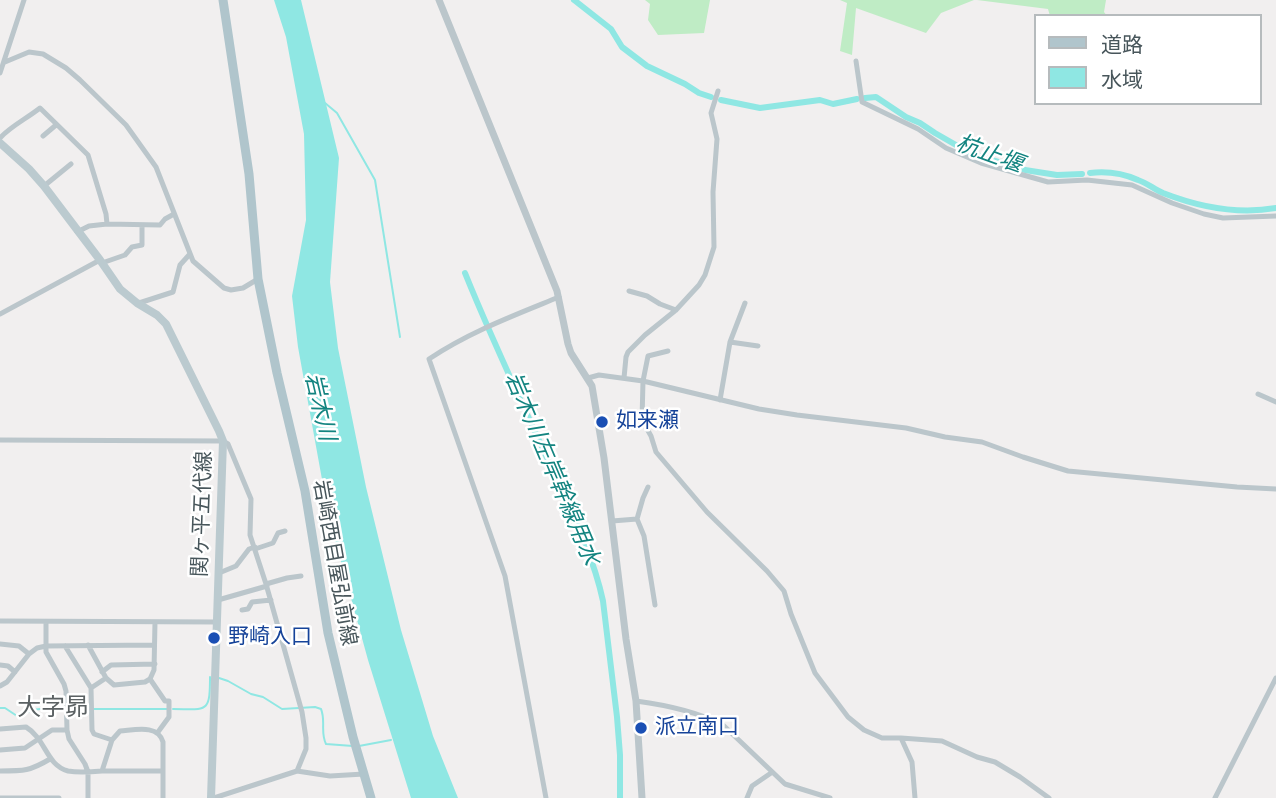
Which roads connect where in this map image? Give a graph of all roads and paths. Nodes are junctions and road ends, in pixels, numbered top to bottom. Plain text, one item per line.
1 (24, 0) edge
2 (223, 0) edge
3 (439, 0) edge
4 (856, 61) dead end
5 (5, 62) junction
6 (0, 73) edge
7 (719, 91) dead end
8 (56, 125) junction
9 (43, 136) dead end
10 (0, 143) edge
11 (71, 164) dead end
12 (44, 186) junction
13 (174, 214) junction
14 (1276, 215) edge
15 (107, 224) junction
16 (142, 226) junction
17 (78, 232) junction
18 (190, 255) junction
19 (101, 262) junction
20 (257, 279) junction
21 (629, 291) dead end
22 (559, 297) junction
23 (137, 303) junction
24 (745, 303) dead end
25 (676, 310) junction
26 (0, 314) edge
27 (730, 342) junction
28 (758, 346) dead end
29 (668, 351) dead end
30 (588, 378) junction
31 (624, 378) junction
32 (643, 381) junction
33 (1258, 394) dead end
34 (720, 400) junction
35 (1276, 402) edge
36 (0, 440) edge
37 (223, 441) junction
38 (648, 486) dead end
39 (1276, 489) edge
40 (637, 519) junction
41 (612, 521) junction
42 (285, 531) dead end
43 (255, 548) junction
44 (219, 573) junction
45 (301, 576) dead end
46 (267, 585) junction
47 (218, 600) junction
48 (271, 600) junction
49 (655, 605) dead end
50 (242, 610) dead end
51 (0, 621) edge
52 (46, 622) junction
53 (155, 622) junction
54 (218, 622) junction
55 (0, 645) edge
56 (88, 645) junction
57 (154, 645) junction
58 (46, 646) junction
59 (65, 646) junction
60 (29, 654) junction
61 (155, 664) junction
62 (0, 665) edge
63 (15, 672) junction
64 (104, 675) junction
65 (1276, 678) edge
66 (150, 680) junction
67 (0, 686) edge
68 (91, 688) junction
69 (636, 701) junction
70 (0, 729) edge
71 (66, 730) junction
72 (158, 732) junction
73 (39, 738) junction
74 (901, 738) junction
75 (112, 740) junction
76 (0, 750) edge
77 (50, 759) junction
78 (0, 771) edge
79 (102, 771) junction
80 (162, 771) junction
81 (297, 771) junction
82 (88, 772) junction
83 (771, 773) junction
84 (364, 774) junction
85 (226, 796) edge
86 (0, 798) edge
87 (59, 798) edge
88 (88, 798) edge
89 (163, 798) edge
90 (213, 798) edge
91 (371, 798) edge
92 (546, 798) edge
93 (642, 798) edge
94 (747, 798) edge
95 (830, 798) edge
96 (915, 798) edge
97 (1049, 798) edge
98 (1215, 798) edge

1 - 5 street
2 - 20 main road, 岩崎西目屋弘前線
3 - 22 street
4 - 14 street
5 - 6 street
5 - 13 street
7 - 25 street
8 - 9 street
8 - 10 street
8 - 15 street
10 - 12 main road, 関ヶ平五代線
11 - 12 street
12 - 17 main road, 関ヶ平五代線
13 - 16 street
13 - 18 street
15 - 16 street
15 - 17 street
16 - 19 street
17 - 19 main road, 関ヶ平五代線
18 - 20 street
18 - 23 street
19 - 23 main road, 関ヶ平五代線
19 - 26 street
20 - 84 main road, 岩崎西目屋弘前線
21 - 25 street
22 - 30 street
22 - 92 street
23 - 37 main road, 関ヶ平五代線
24 - 27 street
25 - 31 street
27 - 28 street
27 - 34 street
29 - 32 street
30 - 31 street
30 - 41 street
31 - 32 street
32 - 34 street
32 - 74 street
33 - 35 street
34 - 39 street
36 - 37 street
37 - 43 street
37 - 44 main road, 関ヶ平五代線
38 - 40 street
40 - 41 street
40 - 49 street
41 - 69 street
42 - 43 street
43 - 44 street
43 - 46 street
44 - 47 main road, 関ヶ平五代線
45 - 46 street
46 - 47 street
46 - 48 street
47 - 54 main road, 関ヶ平五代線
48 - 50 street
48 - 81 street
51 - 52 street
52 - 53 street
52 - 58 street
53 - 54 street
53 - 57 street
54 - 90 main road, 関ヶ平五代線
55 - 60 street
56 - 57 street
56 - 59 street
56 - 64 street
57 - 61 street
58 - 59 street
58 - 60 street
58 - 71 street
59 - 68 street
60 - 63 street
61 - 64 street
61 - 66 street
62 - 63 street
63 - 67 street
64 - 66 street
64 - 68 street
65 - 98 street
66 - 72 street
68 - 75 street
69 - 83 street
69 - 93 street
70 - 73 street
71 - 73 street
71 - 82 street
72 - 75 street
72 - 80 street
73 - 76 street
73 - 77 street
74 - 96 street
74 - 97 street
75 - 79 street
77 - 78 street
77 - 82 street
79 - 80 street
79 - 82 street
80 - 89 street
81 - 84 street
81 - 85 street
82 - 88 street
83 - 94 street
83 - 95 street
84 - 91 main road, 岩崎西目屋弘前線
85 - 90 street
86 - 87 street

